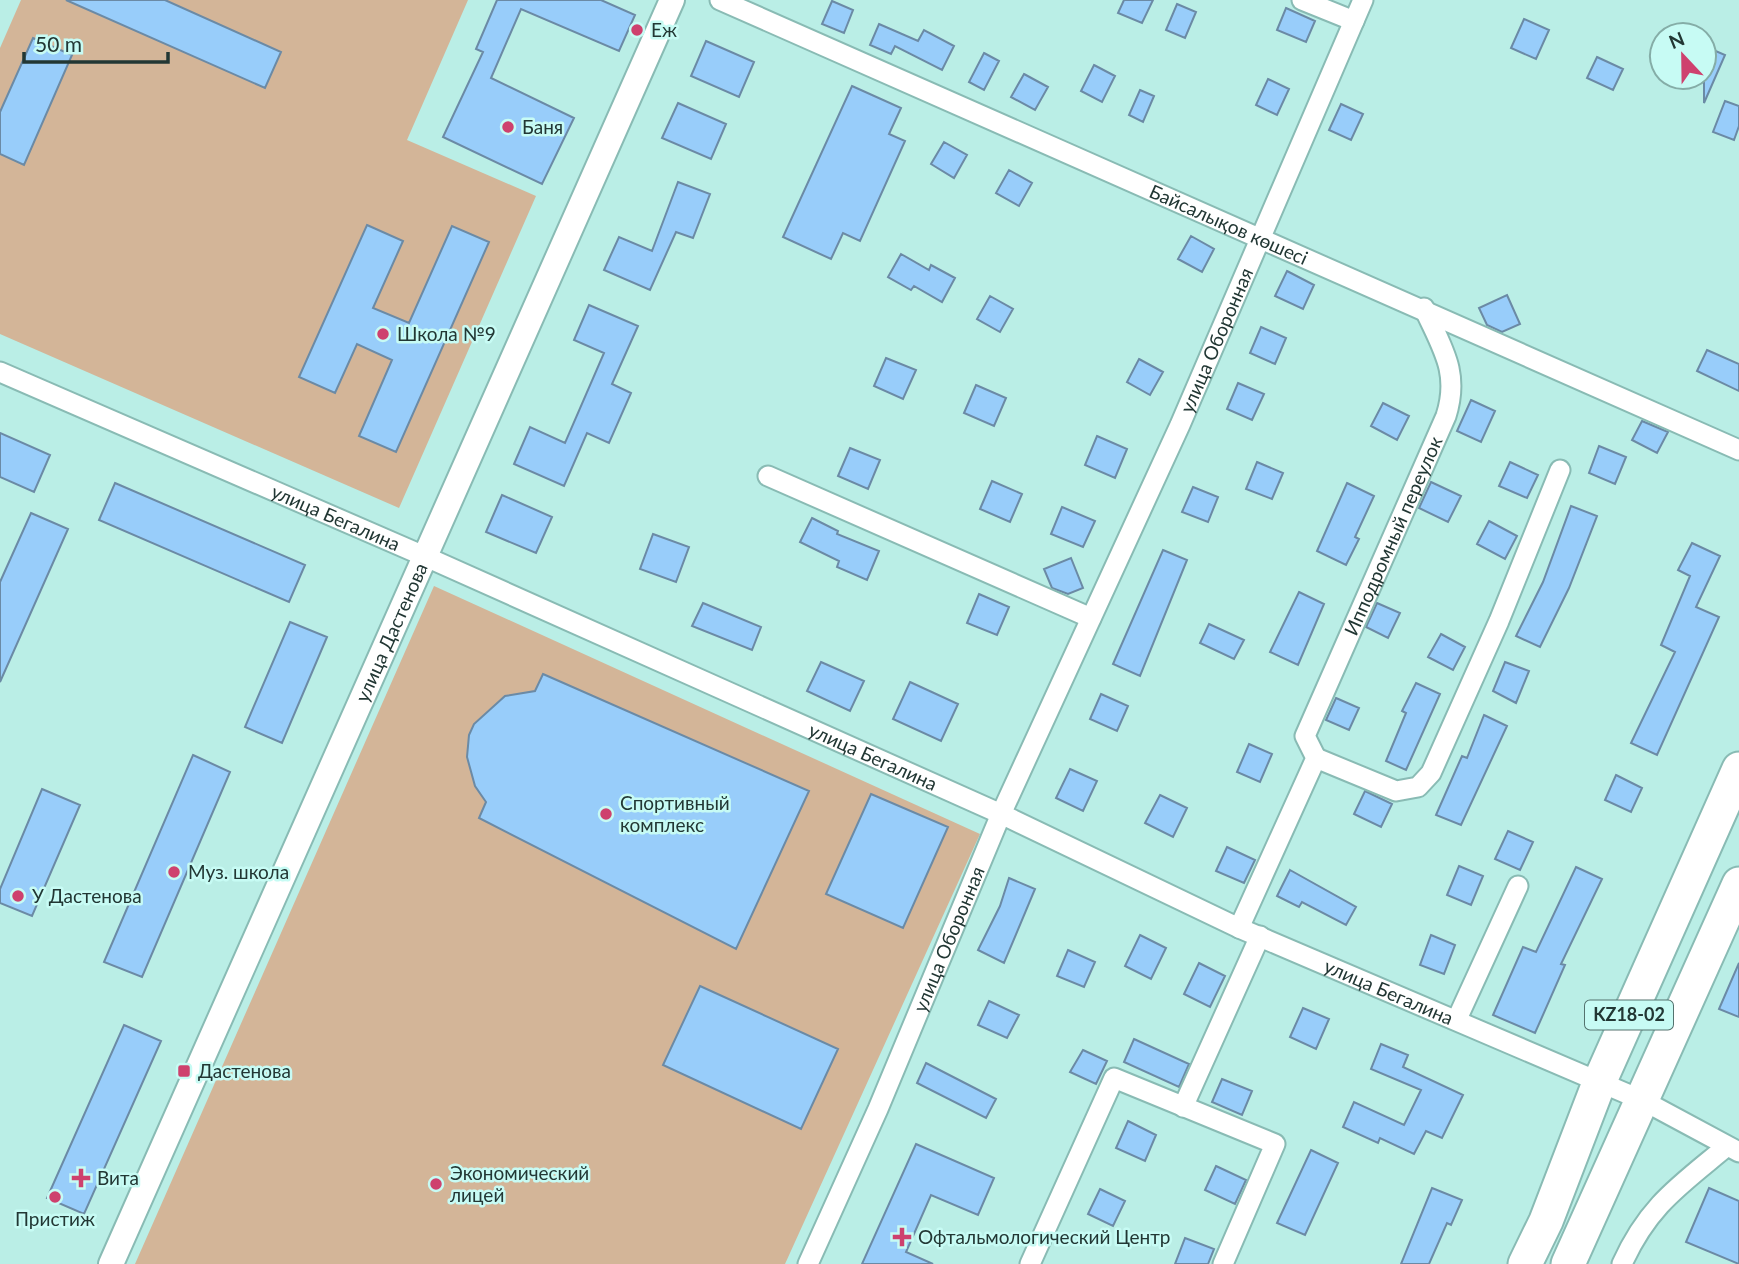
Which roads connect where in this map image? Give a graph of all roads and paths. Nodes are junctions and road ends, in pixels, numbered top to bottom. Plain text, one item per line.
1 (671, 0) edge
2 (720, 0) edge
3 (1302, 0) edge
4 (1363, 0) edge
5 (1354, 21) junction
6 (1261, 236) junction
7 (1424, 308) junction
8 (0, 372) edge
9 (1739, 450) edge
10 (1560, 470) dead end
11 (768, 476) dead end
12 (424, 556) junction
13 (1091, 618) junction
14 (1316, 758) junction
15 (1739, 769) edge
16 (1001, 814) junction
17 (1739, 884) edge
18 (1518, 886) dead end
19 (1239, 928) junction
20 (1260, 936) junction
21 (1457, 1018) junction
22 (1599, 1083) junction
23 (1644, 1101) junction
24 (1183, 1107) junction
25 (1733, 1150) edge
26 (111, 1264) edge
27 (808, 1264) edge
28 (1030, 1264) edge
29 (1223, 1264) edge
30 (1525, 1264) edge
31 (1568, 1264) edge
32 (1622, 1264) edge

1 - 12 street, улица Дастенова
2 - 6 street, Байсалықов көшесі
3 - 5 street
4 - 5 street, улица Оборонная
5 - 6 street, улица Оборонная
6 - 7 street, Байсалықов көшесі
6 - 13 street, улица Оборонная
7 - 9 street, Байсалықов көшесі
7 - 14 street, Ипподромный переулок
8 - 12 street, улица Бегалина
10 - 14 street
11 - 13 street
12 - 16 street, улица Бегалина
12 - 26 street, улица Дастенова
13 - 16 street, улица Оборонная
14 - 19 street
15 - 22 highway, KZ18-02
16 - 19 street, улица Бегалина
16 - 27 street, улица Оборонная
17 - 23 highway, KZ18-02
18 - 21 street
19 - 20 street, улица Бегалина
20 - 21 street, улица Бегалина
20 - 24 street
21 - 22 street, улица Бегалина
22 - 23 street, улица Бегалина
22 - 30 highway, KZ18-02
23 - 25 street, улица Бегалина
23 - 31 highway, KZ18-02
24 - 28 street
24 - 29 street
25 - 32 street

